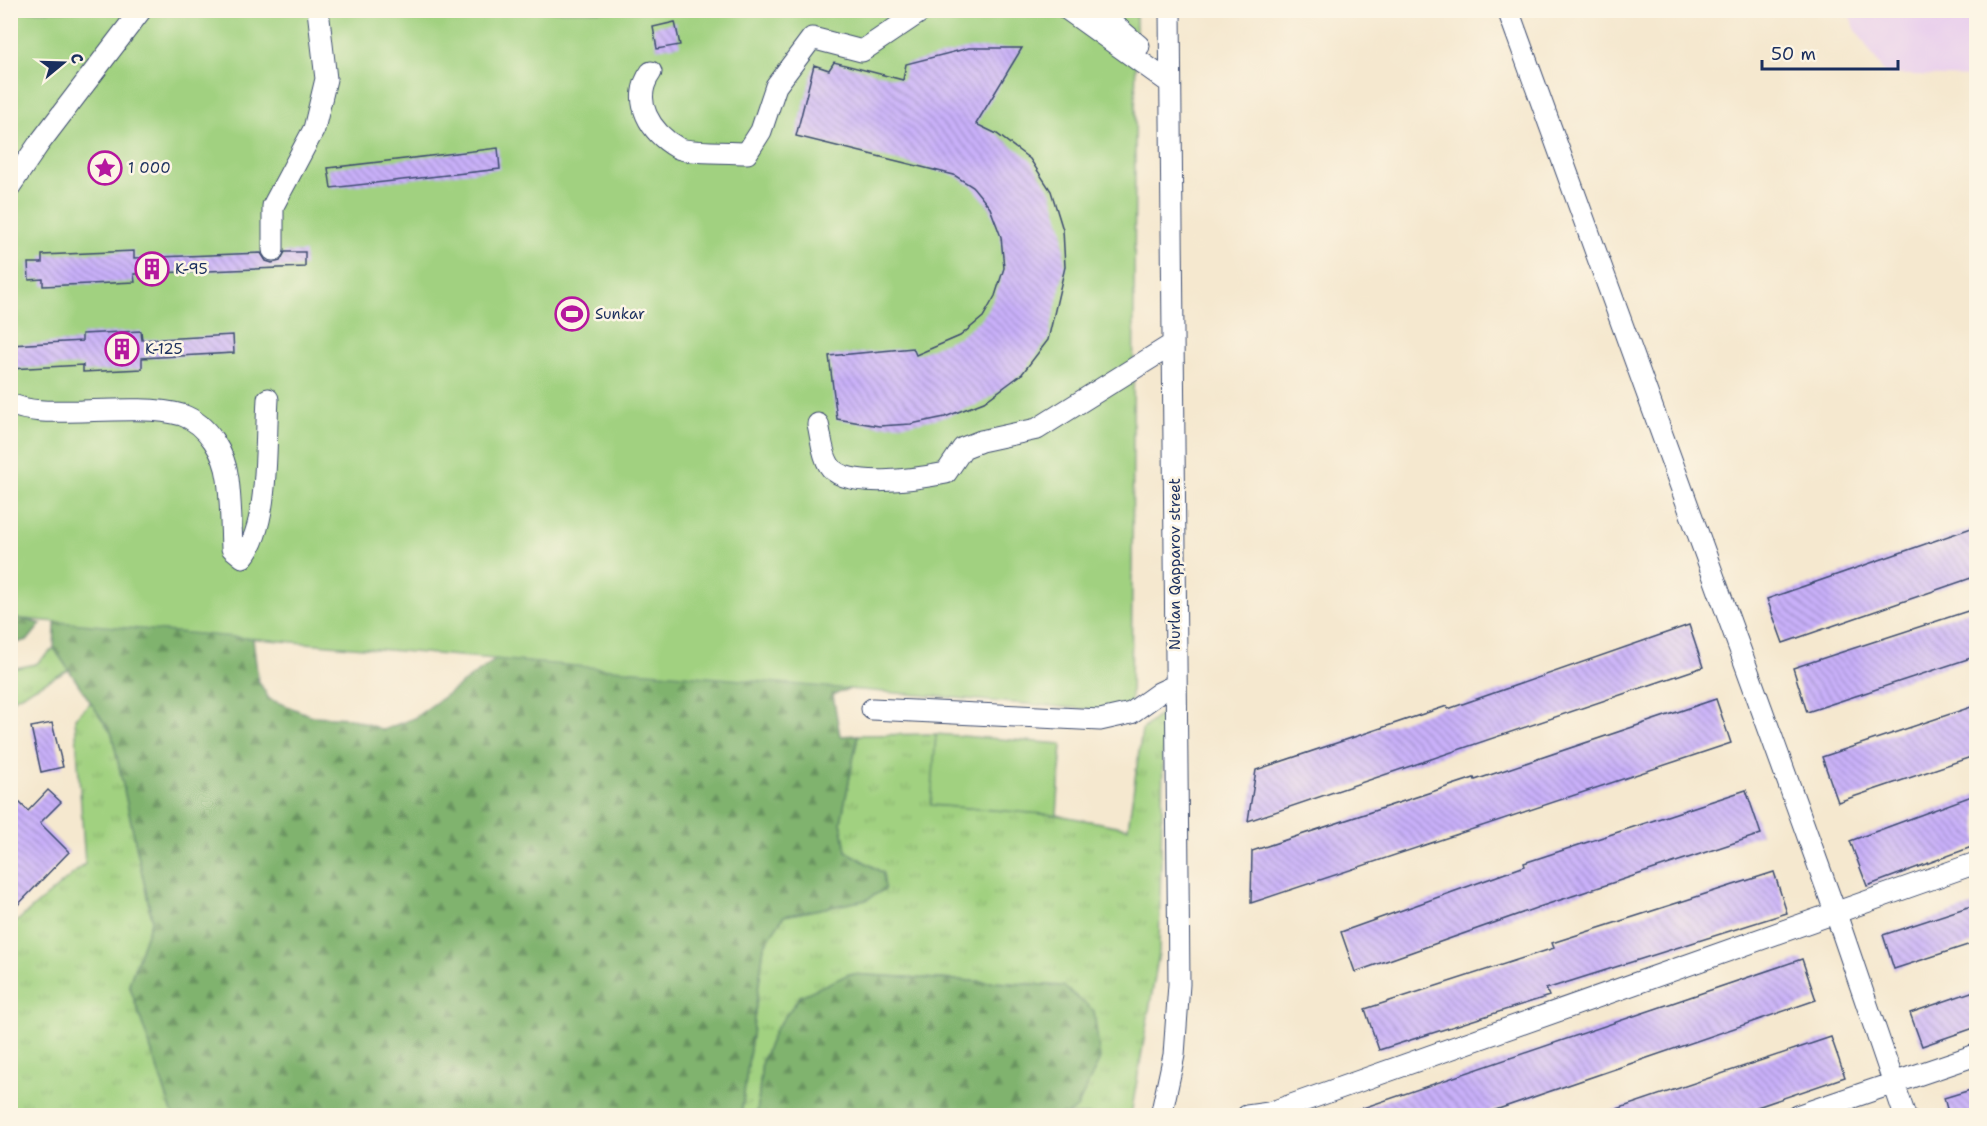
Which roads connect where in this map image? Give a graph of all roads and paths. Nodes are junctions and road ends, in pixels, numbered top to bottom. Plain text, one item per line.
1 (141, 10) edge
2 (318, 10) edge
3 (923, 10) edge
4 (1068, 10) edge
5 (1097, 10) edge
6 (1508, 10) edge
7 (1172, 15) edge
8 (651, 72) dead end
9 (1170, 74) junction
10 (10, 186) edge
11 (273, 250) dead end
12 (1173, 344) junction
13 (268, 399) dead end
14 (10, 404) edge
15 (818, 424) dead end
16 (1176, 685) junction
17 (872, 709) dead end
18 (1977, 863) edge
19 (1836, 914) junction
20 (1977, 1055) edge
21 (1894, 1082) junction
22 (1161, 1116) edge
23 (1247, 1116) edge
24 (1797, 1116) edge
25 (1905, 1116) edge

1 - 10 street
2 - 11 street
3 - 8 street
4 - 9 street
5 - 9 street
6 - 19 street
7 - 9 street, Nurlan Qapparov street
9 - 12 street, Nurlan Qapparov street
12 - 15 street
12 - 16 street, Nurlan Qapparov street
13 - 14 street
16 - 17 street
16 - 22 street, Nurlan Qapparov street
18 - 19 street
19 - 21 street
19 - 23 street
20 - 21 street
21 - 24 street
21 - 25 street

